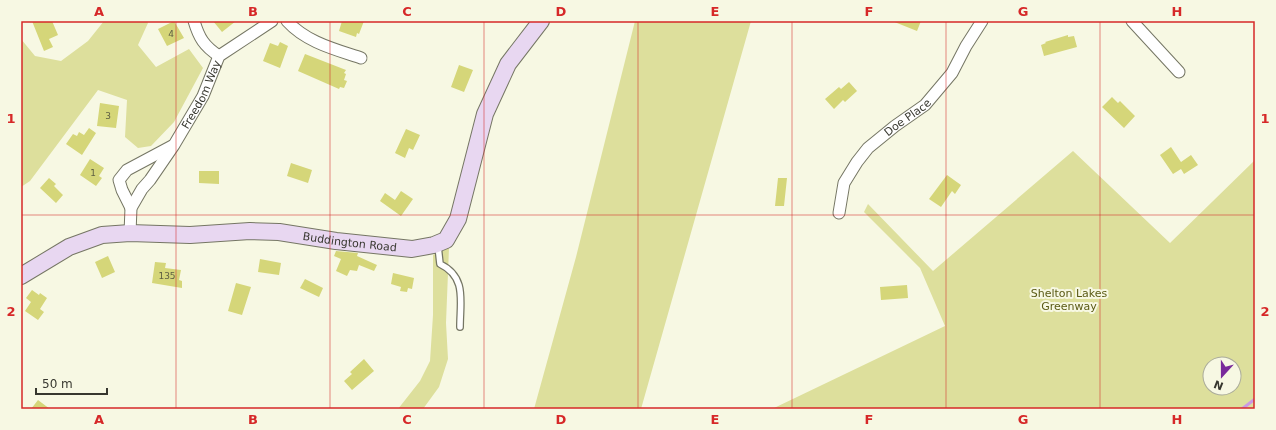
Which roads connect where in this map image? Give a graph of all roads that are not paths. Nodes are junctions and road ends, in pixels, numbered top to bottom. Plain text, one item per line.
1 (194, 21) edge
2 (272, 21) edge
3 (287, 21) edge
4 (541, 21) edge
5 (982, 21) edge
6 (1132, 21) edge
7 (219, 56) junction
8 (360, 58) dead end
9 (1179, 72) dead end
10 (174, 145) junction
11 (136, 165) junction
12 (150, 180) junction
13 (131, 208) junction
14 (839, 213) dead end
15 (130, 233) junction
16 (438, 244) junction
17 (21, 276) edge
18 (460, 327) dead end

1 - 7 street
2 - 7 street, Freedom Way
3 - 8 street
4 - 16 street
5 - 14 street, Doe Place
6 - 9 street
7 - 10 street, Freedom Way
10 - 11 street, Freedom Way
10 - 12 street, Freedom Way
11 - 12 street
11 - 13 street, Freedom Way
12 - 13 street, Freedom Way
13 - 15 street, Freedom Way
15 - 16 street, Buddington Road
15 - 17 street, Buddington Road
16 - 18 lane

